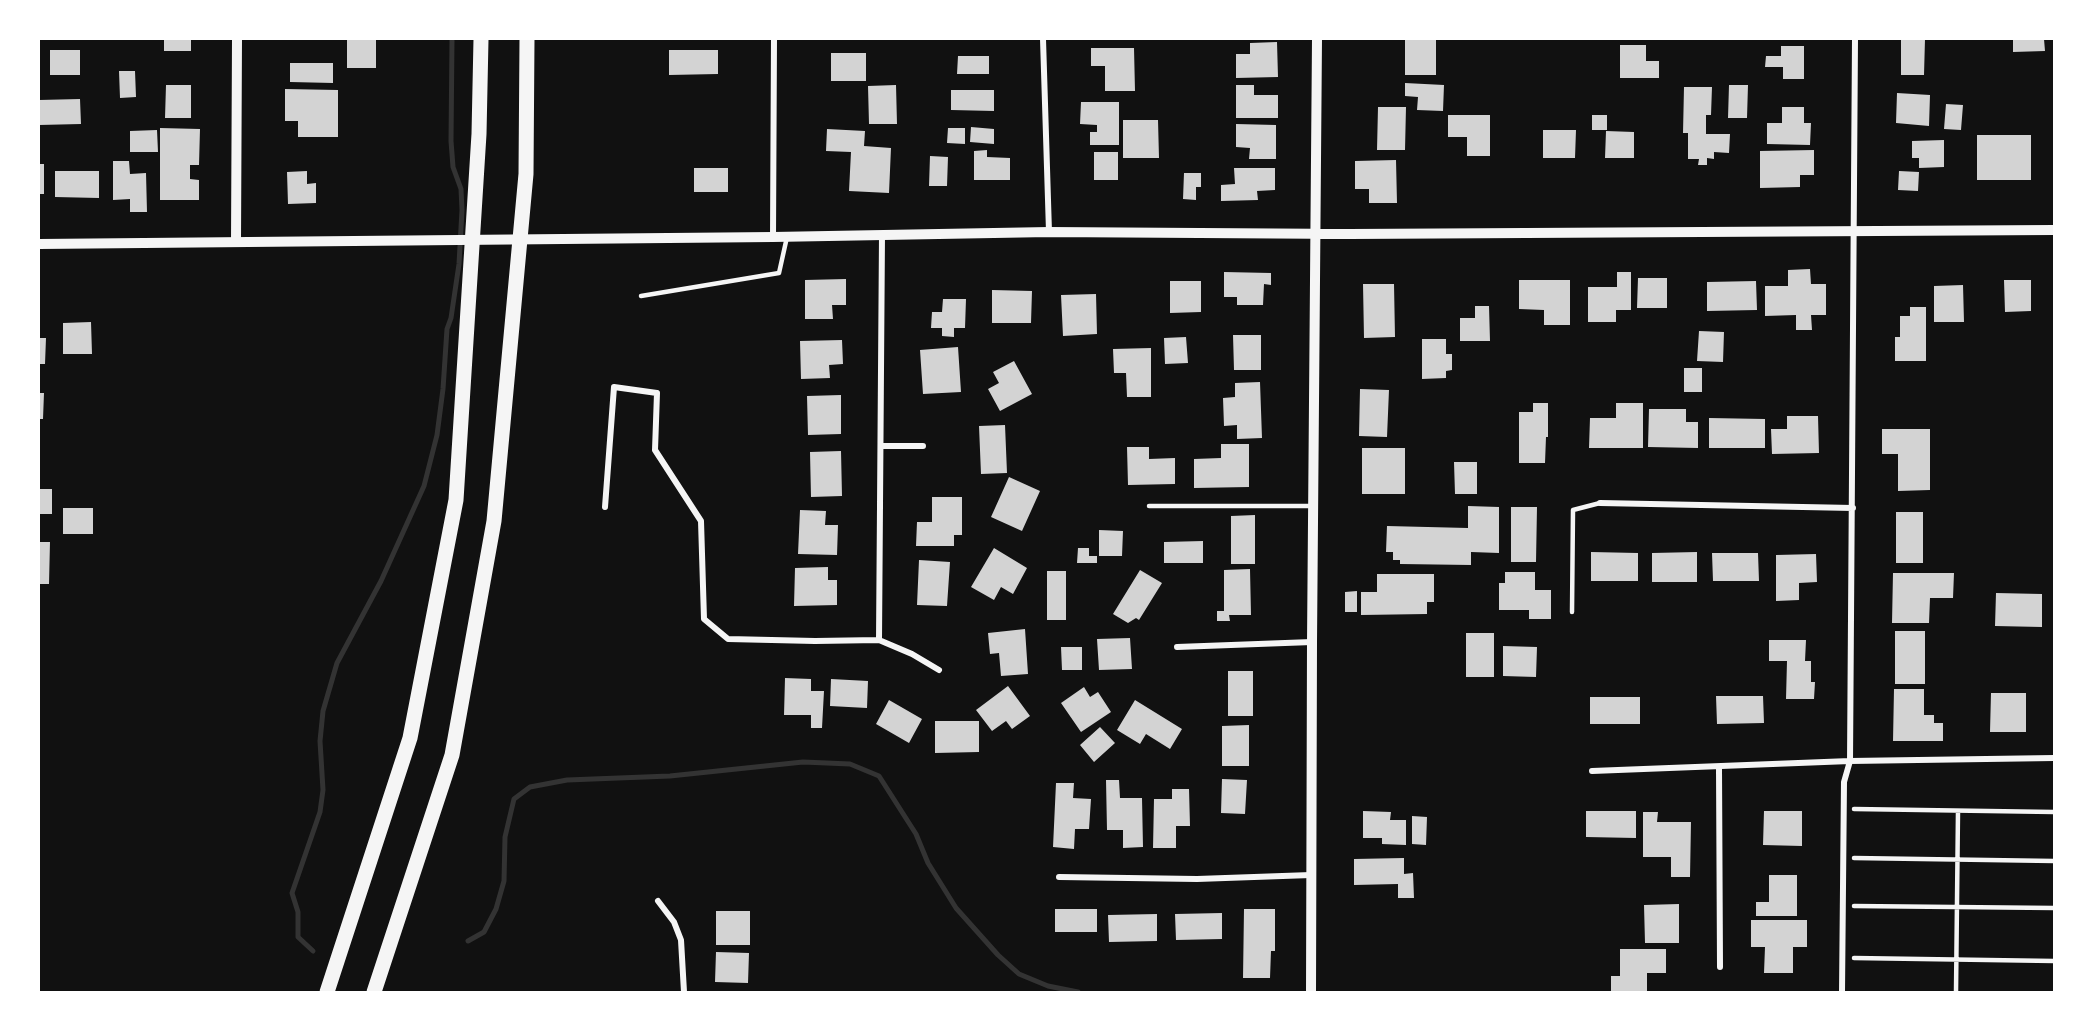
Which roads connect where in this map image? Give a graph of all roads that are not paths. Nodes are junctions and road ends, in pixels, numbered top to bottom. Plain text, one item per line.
1 (237, 39) edge
2 (481, 39) edge
3 (527, 39) edge
4 (774, 39) edge
5 (1043, 39) edge
6 (1317, 39) edge
7 (1855, 39) edge
8 (2054, 230) edge
9 (1853, 231) junction
10 (1049, 232) junction
11 (1316, 233) junction
12 (882, 234) junction
13 (773, 237) junction
14 (787, 237) junction
15 (236, 241) junction
16 (39, 244) edge
17 (641, 296) dead end
18 (881, 446) junction
19 (924, 446) dead end
20 (1600, 503) joint
21 (1149, 506) dead end
22 (1313, 506) junction
23 (604, 507) dead end
24 (1853, 508) junction
25 (1572, 612) dead end
26 (879, 640) junction
27 (1311, 642) junction
28 (1177, 647) dead end
29 (939, 670) dead end
30 (2054, 758) edge
31 (1850, 761) junction
32 (1719, 768) junction
33 (1593, 771) dead end
34 (1854, 809) dead end
35 (1958, 811) junction
36 (2054, 812) edge
37 (1854, 858) dead end
38 (1958, 860) junction
39 (2054, 861) edge
40 (1311, 875) junction
41 (1059, 877) dead end
42 (658, 901) dead end
43 (1854, 906) dead end
44 (1957, 907) junction
45 (2054, 908) edge
46 (1854, 958) dead end
47 (1957, 959) junction
48 (2054, 961) edge
49 (1720, 967) dead end
50 (327, 992) edge
51 (374, 992) edge
52 (684, 992) edge
53 (1311, 992) edge
54 (1842, 992) edge
55 (1956, 992) edge

1 - 15 street
2 - 50 highway
3 - 51 highway
4 - 13 street
5 - 10 street
6 - 11 street
7 - 9 street
8 - 9 street
9 - 11 street
9 - 24 street
10 - 11 street
10 - 12 street
11 - 22 street
12 - 14 street
12 - 18 street
13 - 14 street
13 - 15 street
14 - 17 lane
15 - 16 street
18 - 19 street
18 - 26 street
20 - 24 street
20 - 25 lane
21 - 22 lane
22 - 27 street
23 - 26 street
24 - 31 street
26 - 29 street
27 - 28 street
27 - 40 street
30 - 31 street
31 - 32 street
31 - 54 street
32 - 33 street
32 - 49 street
34 - 35 lane
35 - 36 lane
35 - 38 lane
37 - 38 lane
38 - 39 lane
38 - 44 lane
40 - 41 street
40 - 53 street
42 - 52 street
43 - 44 lane
44 - 45 lane
44 - 47 lane
46 - 47 lane
47 - 48 lane
47 - 55 lane

